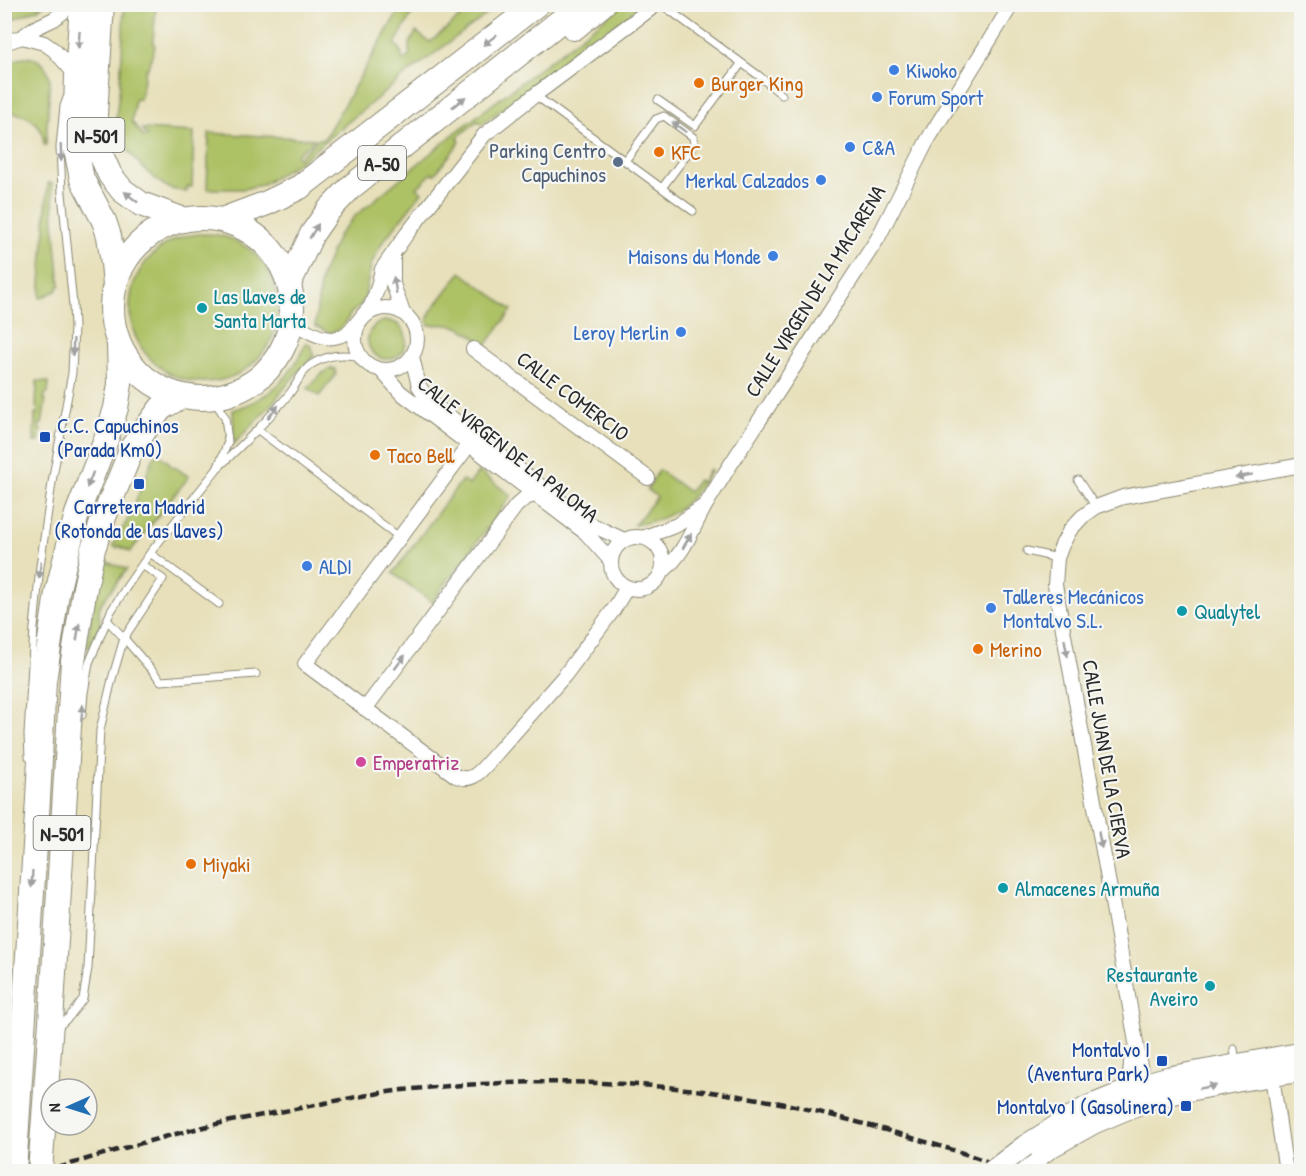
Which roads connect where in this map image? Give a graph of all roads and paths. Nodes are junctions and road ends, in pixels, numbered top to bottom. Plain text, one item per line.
1 (68, 4) edge
2 (82, 4) edge
3 (102, 4) edge
4 (537, 4) edge
5 (582, 4) edge
6 (603, 4) edge
7 (659, 4) edge
8 (1012, 4) edge
9 (22, 37) junction
10 (4, 43) edge
11 (741, 64) junction
12 (504, 67) junction
13 (77, 76) junction
14 (782, 94) dead end
15 (535, 95) junction
16 (658, 100) dead end
17 (4, 128) edge
18 (4, 137) edge
19 (625, 161) junction
20 (662, 188) junction
21 (693, 212) dead end
22 (184, 220) junction
23 (222, 220) junction
24 (393, 255) junction
25 (289, 284) junction
26 (115, 287) junction
27 (373, 300) junction
28 (403, 313) junction
29 (368, 314) junction
30 (291, 321) junction
31 (357, 331) junction
32 (119, 343) junction
33 (473, 349) dead end
34 (361, 357) junction
35 (412, 357) junction
36 (381, 370) junction
37 (182, 396) junction
38 (212, 398) junction
39 (258, 430) junction
40 (469, 445) junction
41 (1302, 465) edge
42 (217, 469) junction
43 (648, 478) dead end
44 (1078, 480) dead end
45 (535, 495) junction
46 (705, 505) junction
47 (1096, 507) junction
48 (400, 537) junction
49 (645, 537) junction
50 (624, 540) junction
51 (1027, 551) dead end
52 (150, 553) junction
53 (1057, 558) junction
54 (611, 561) junction
55 (142, 565) junction
56 (662, 572) junction
57 (627, 587) junction
58 (219, 603) dead end
59 (108, 621) junction
60 (124, 638) junction
61 (256, 674) dead end
62 (365, 709) junction
63 (81, 724) dead end
64 (29, 761) dead end
65 (31, 770) dead end
66 (38, 799) junction
67 (64, 943) dead end
68 (51, 1028) junction
69 (1135, 1034) junction
70 (1302, 1053) edge
71 (1302, 1071) edge
72 (1272, 1076) junction
73 (1151, 1090) junction
74 (1123, 1092) junction
75 (41, 1161) edge
76 (14, 1163) edge
77 (991, 1172) edge
78 (1017, 1172) edge
79 (1286, 1172) edge

1 - 9 street
2 -> 13 highway, N-501
22 -> 3 highway, N-501
4 -> 23 highway, A-50
5 - 12 highway, A-50
6 - 12 highway
7 - 11 lane
7 - 15 street
8 - 46 street, CALLE VIRGEN DE LA MACARENA
9 - 10 street
9 - 13 street
11 - 14 lane
11 - 16 lane
25 -> 12 highway, A-50
13 - 26 highway, N-501
13 -> 64 lane
15 - 19 lane
15 - 24 street
17 - 18 lane
19 - 20 lane
20 -> 19 lane
20 - 21 lane
22 - 23 highway
22 - 26 highway
23 - 25 highway
24 - 27 street
28 -> 24 street
25 - 30 highway
26 - 32 highway
27 - 29 street
27 - 30 lane
28 - 29 street
28 - 35 street
29 - 31 street
30 - 31 lane
30 - 38 highway
31 - 34 street
32 - 37 highway
32 -> 66 highway, N-501
33 - 43 street, CALLE COMERCIO
34 - 36 street
39 -> 34 lane
35 - 36 street
35 - 50 street, CALLE VIRGEN DE LA PALOMA
36 - 40 street, CALLE VIRGEN DE LA PALOMA
37 - 38 highway
68 -> 37 highway, N-501
38 - 42 lane
39 - 42 lane
39 - 48 lane
40 - 45 street, CALLE VIRGEN DE LA PALOMA
40 - 48 street
41 -> 47 street
42 - 52 lane
44 - 47 lane
45 - 54 street, CALLE VIRGEN DE LA PALOMA
62 -> 45 street
46 - 49 street, CALLE VIRGEN DE LA MACARENA
56 -> 46 street, CALLE VIRGEN DE LA MACARENA
47 - 53 street, CALLE JUAN DE LA CIERVA
48 - 62 street
49 - 50 street
49 - 56 street
50 - 54 street
51 - 53 lane
52 - 55 lane
52 - 58 lane
53 -> 69 street, CALLE JUAN DE LA CIERVA
54 - 57 street
55 - 59 lane
55 - 60 lane
56 - 57 street
57 - 62 street
59 - 60 lane
63 -> 59 lane
60 - 61 lane
60 - 68 lane
65 - 66 lane
66 -> 76 highway, N-501
67 - 68 lane
68 - 75 highway, N-501
69 - 73 street, CALLE JUAN DE LA CIERVA
69 - 74 street, CALLE JUAN DE LA CIERVA
70 - 73 main road
71 - 72 main road
73 -> 72 main road
72 - 79 street
73 - 74 main road
73 - 78 main road
74 - 77 main road, bridge

